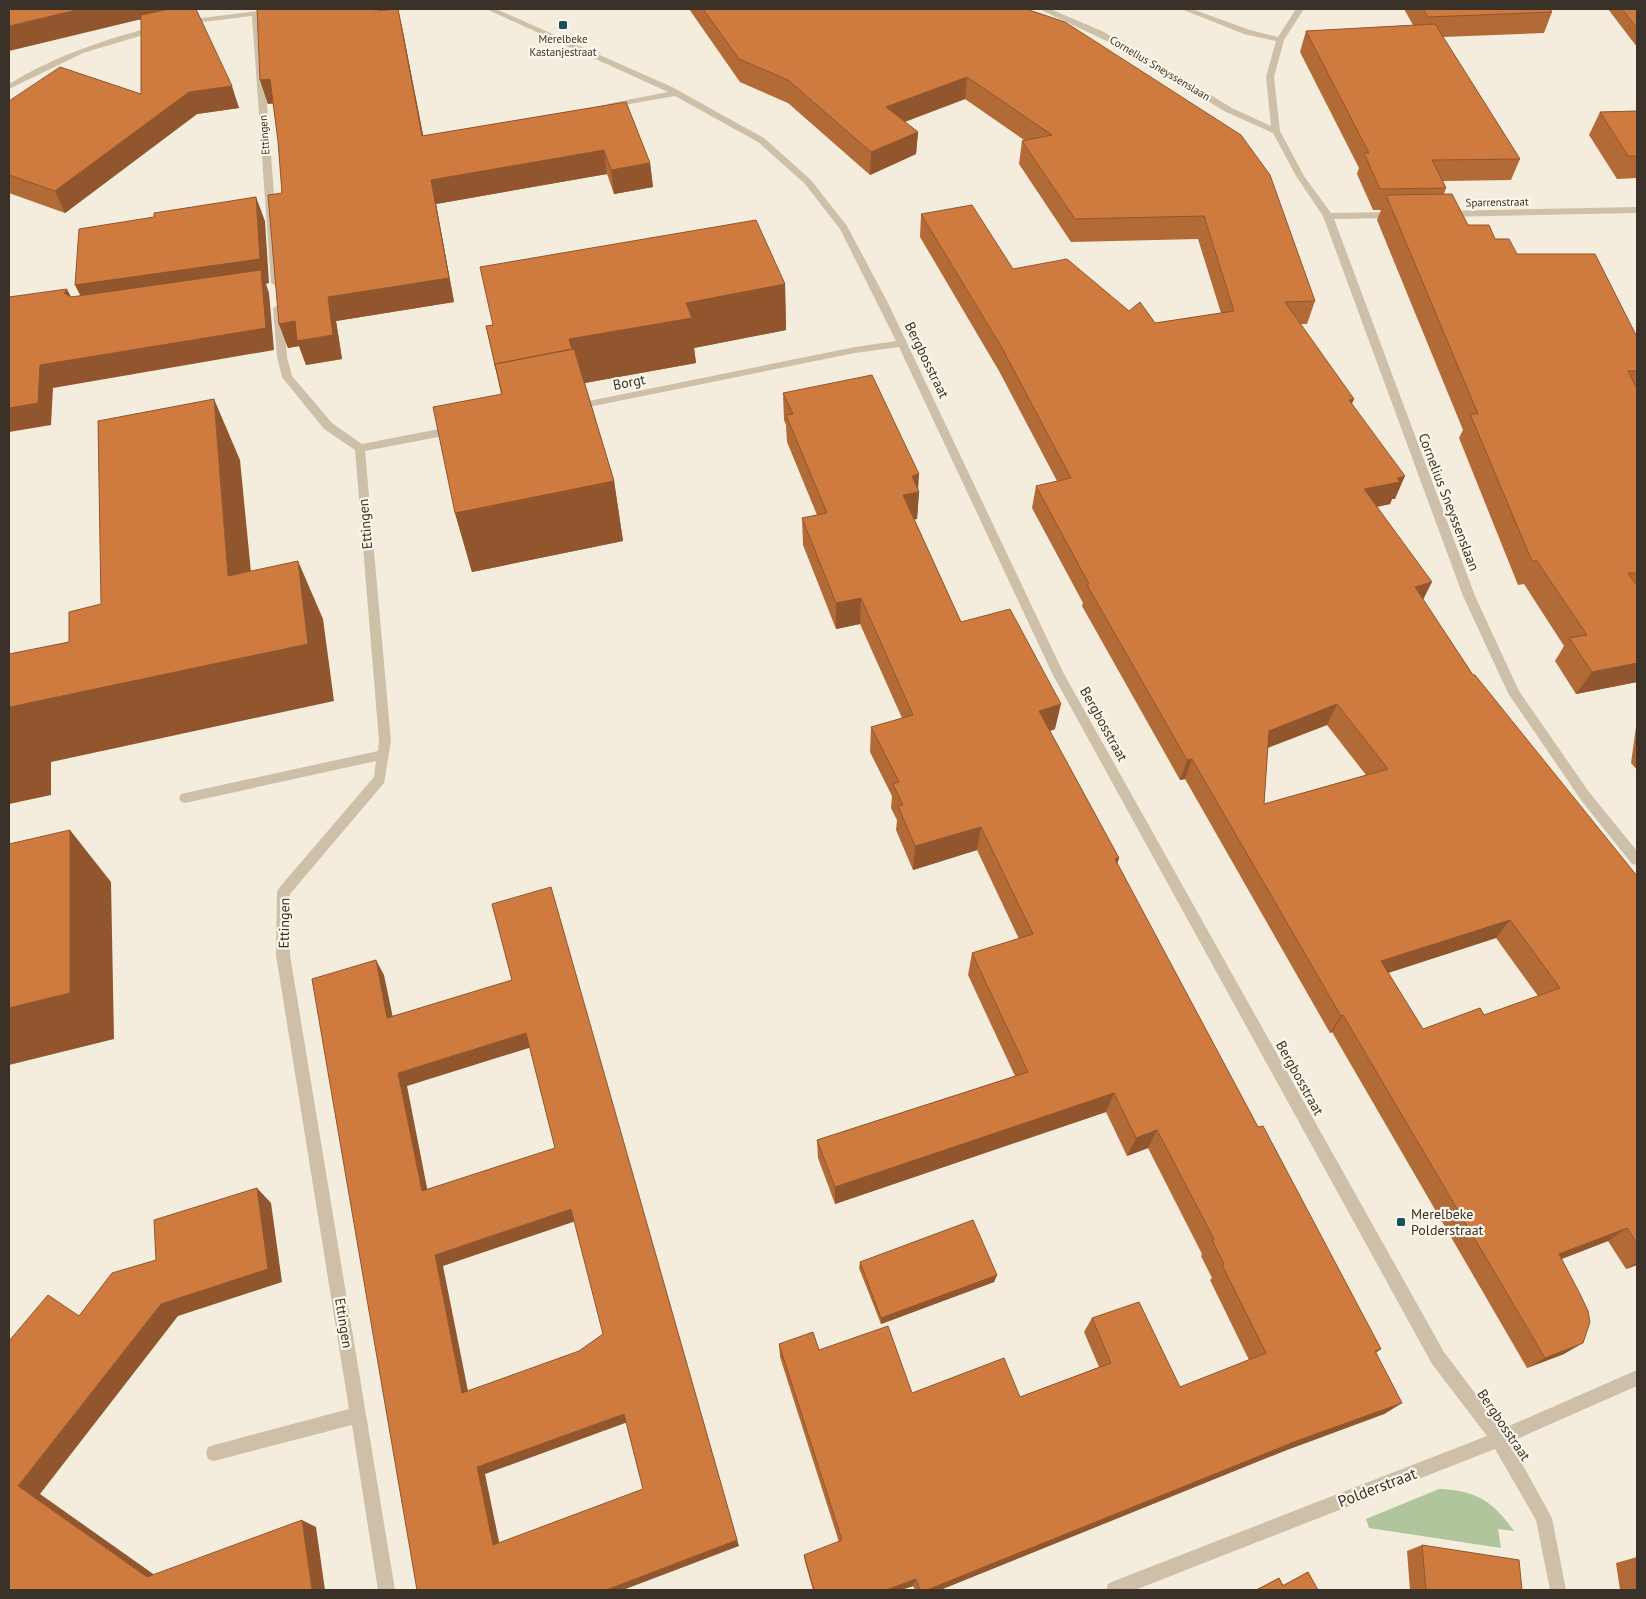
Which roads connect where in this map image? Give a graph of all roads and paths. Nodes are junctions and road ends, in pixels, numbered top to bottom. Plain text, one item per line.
1 (291, 9) edge
2 (490, 9) edge
3 (1043, 9) edge
4 (1185, 9) edge
5 (1300, 9) edge
6 (256, 13) junction
7 (177, 24) edge
8 (168, 26) edge
9 (1280, 40) junction
10 (9, 87) edge
11 (676, 93) junction
12 (603, 108) edge
13 (1276, 131) junction
14 (1637, 210) edge
15 (1438, 214) edge
16 (1408, 215) edge
17 (1328, 216) junction
18 (902, 343) junction
19 (560, 410) edge
20 (465, 428) edge
21 (360, 448) junction
22 (383, 755) junction
23 (185, 798) dead end
24 (1637, 860) edge
25 (1637, 1378) edge
26 (358, 1415) junction
27 (1499, 1440) junction
28 (214, 1453) dead end
29 (387, 1590) edge
30 (1114, 1590) edge
31 (1558, 1590) edge

1 - 6 street
2 - 11 street, Bergbosstraat
3 - 13 street, Cornelius Sneyssenslaan
4 - 9 street
5 - 9 street, Cornelius Sneyssenslaan
6 - 7 street
6 - 21 street, Ettingen
8 - 10 street
9 - 13 street, Cornelius Sneyssenslaan
11 - 12 street
11 - 18 street, Bergbosstraat
13 - 17 street, Cornelius Sneyssenslaan
14 - 15 street, Sparrenstraat
16 - 17 street
17 - 24 street, Cornelius Sneyssenslaan
18 - 19 street, Borgt
18 - 27 street, Bergbosstraat
20 - 21 street
21 - 22 street, Ettingen
22 - 23 street
22 - 26 street, Ettingen
25 - 27 street, Polderstraat
26 - 28 street
26 - 29 street, Ettingen
27 - 30 street, Polderstraat
27 - 31 street, Bergbosstraat

